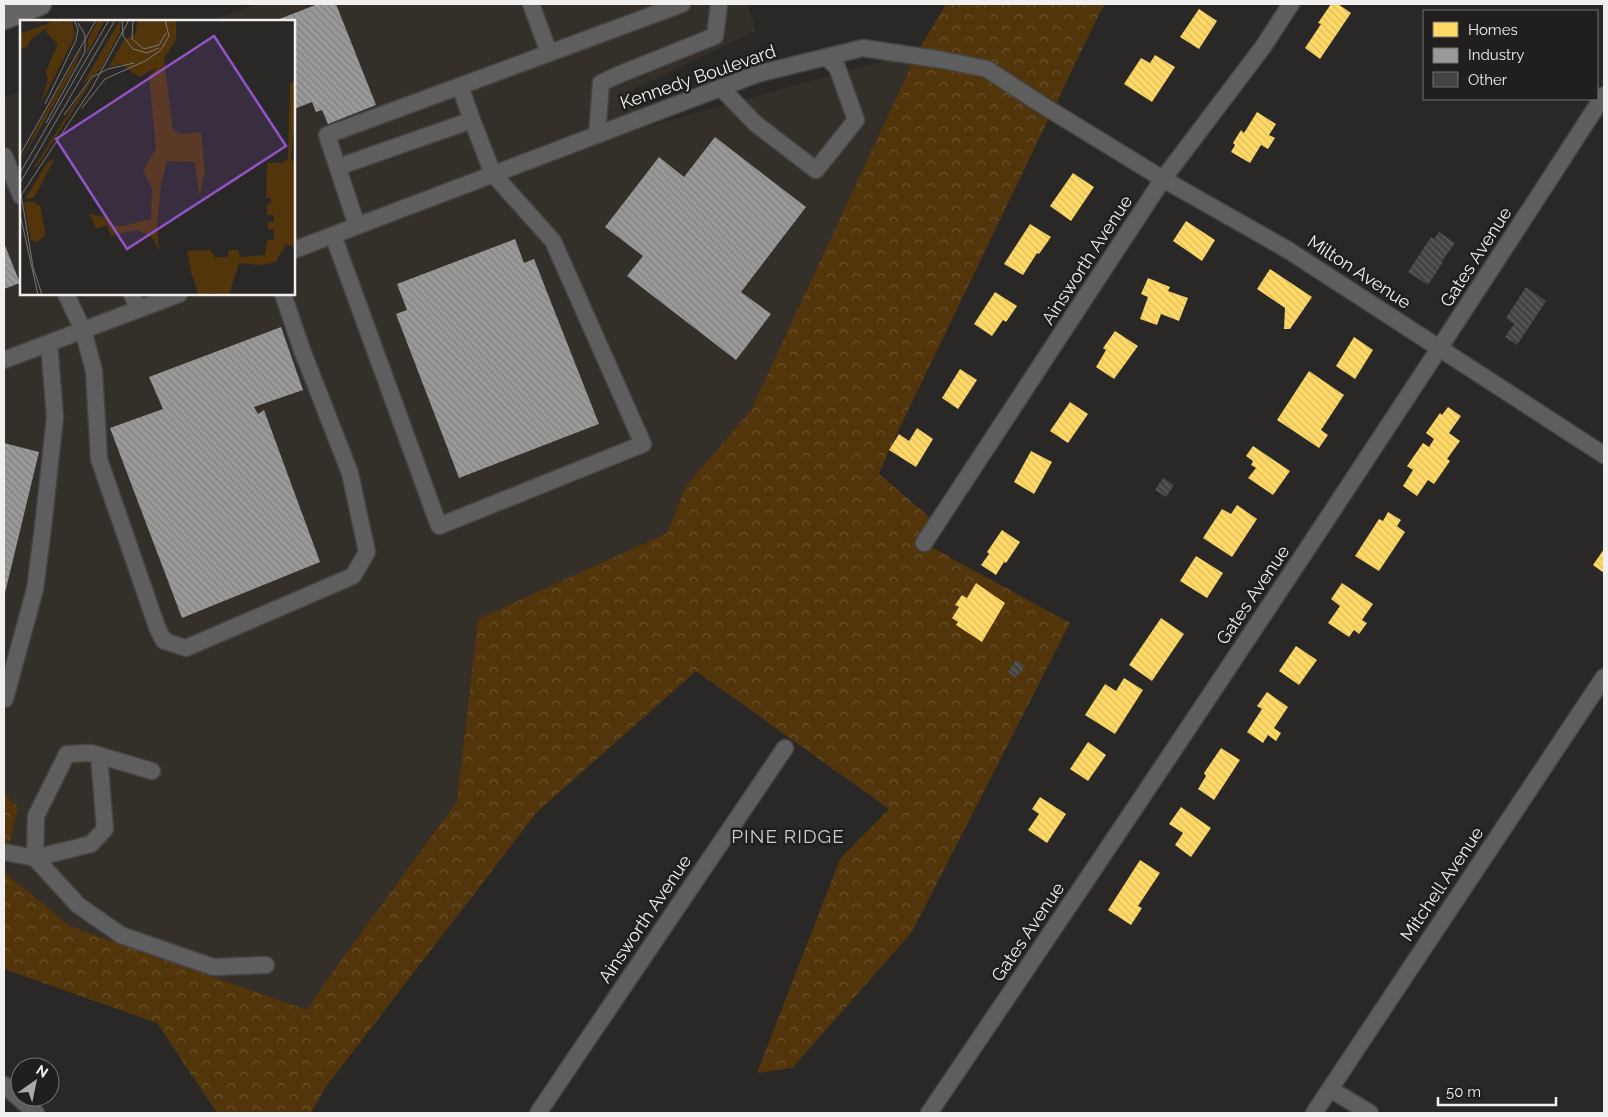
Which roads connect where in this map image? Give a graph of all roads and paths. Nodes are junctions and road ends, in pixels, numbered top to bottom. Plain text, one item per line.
1 (40, 4) edge
2 (531, 4) edge
3 (682, 4) edge
4 (719, 4) edge
5 (1291, 4) edge
6 (4, 18) edge
7 (549, 53) junction
8 (826, 57) junction
9 (460, 86) junction
10 (721, 88) junction
11 (1604, 95) edge
12 (1599, 116) edge
13 (472, 120) junction
14 (597, 135) junction
15 (4, 156) edge
16 (338, 167) junction
17 (493, 174) junction
18 (1164, 179) junction
19 (20, 194) edge
20 (357, 226) junction
21 (333, 235) junction
22 (295, 250) edge
23 (66, 295) edge
24 (132, 295) edge
25 (176, 295) edge
26 (283, 295) edge
27 (138, 309) junction
28 (83, 330) junction
29 (49, 343) junction
30 (1440, 349) junction
31 (4, 360) edge
32 (1604, 455) edge
33 (924, 543) dead end
34 (1604, 677) edge
35 (4, 698) edge
36 (786, 748) dead end
37 (99, 756) junction
38 (152, 771) dead end
39 (4, 852) edge
40 (34, 858) junction
41 (266, 965) dead end
42 (4, 1086) edge
43 (1330, 1089) junction
44 (36, 1113) edge
45 (538, 1113) edge
46 (930, 1113) edge
47 (1314, 1113) edge
48 (1370, 1113) edge

1 - 6 highway
2 - 7 street
3 - 7 street
4 - 14 street
5 - 18 street, Ainsworth Avenue
7 - 9 street
8 - 10 street, Kennedy Boulevard
8 - 10 street
8 - 18 street, Kennedy Boulevard
9 - 13 street
9 - 16 street
10 - 14 street, Kennedy Boulevard
11 - 12 street, Gates Avenue
12 - 30 street, Gates Avenue
13 - 16 street
13 - 17 street
14 - 17 street, Kennedy Boulevard
15 - 19 street
16 - 20 street
17 - 20 street, Kennedy Boulevard
17 - 21 street
18 - 30 street, Milton Avenue
18 - 33 street, Ainsworth Avenue
20 - 21 street, Kennedy Boulevard
21 - 22 street, Kennedy Boulevard
23 - 28 street
24 - 27 street
25 - 27 street
26 - 28 street
27 - 28 street
28 - 29 street
29 - 31 street
29 - 35 street
30 - 32 street, Milton Avenue
30 - 46 street, Gates Avenue
34 - 43 street, Mitchell Avenue
36 - 45 street, Ainsworth Avenue
37 - 38 street
37 - 40 street
37 - 40 street
39 - 40 street
40 - 41 street
42 - 44 street
43 - 47 street, Mitchell Avenue
43 - 48 street

